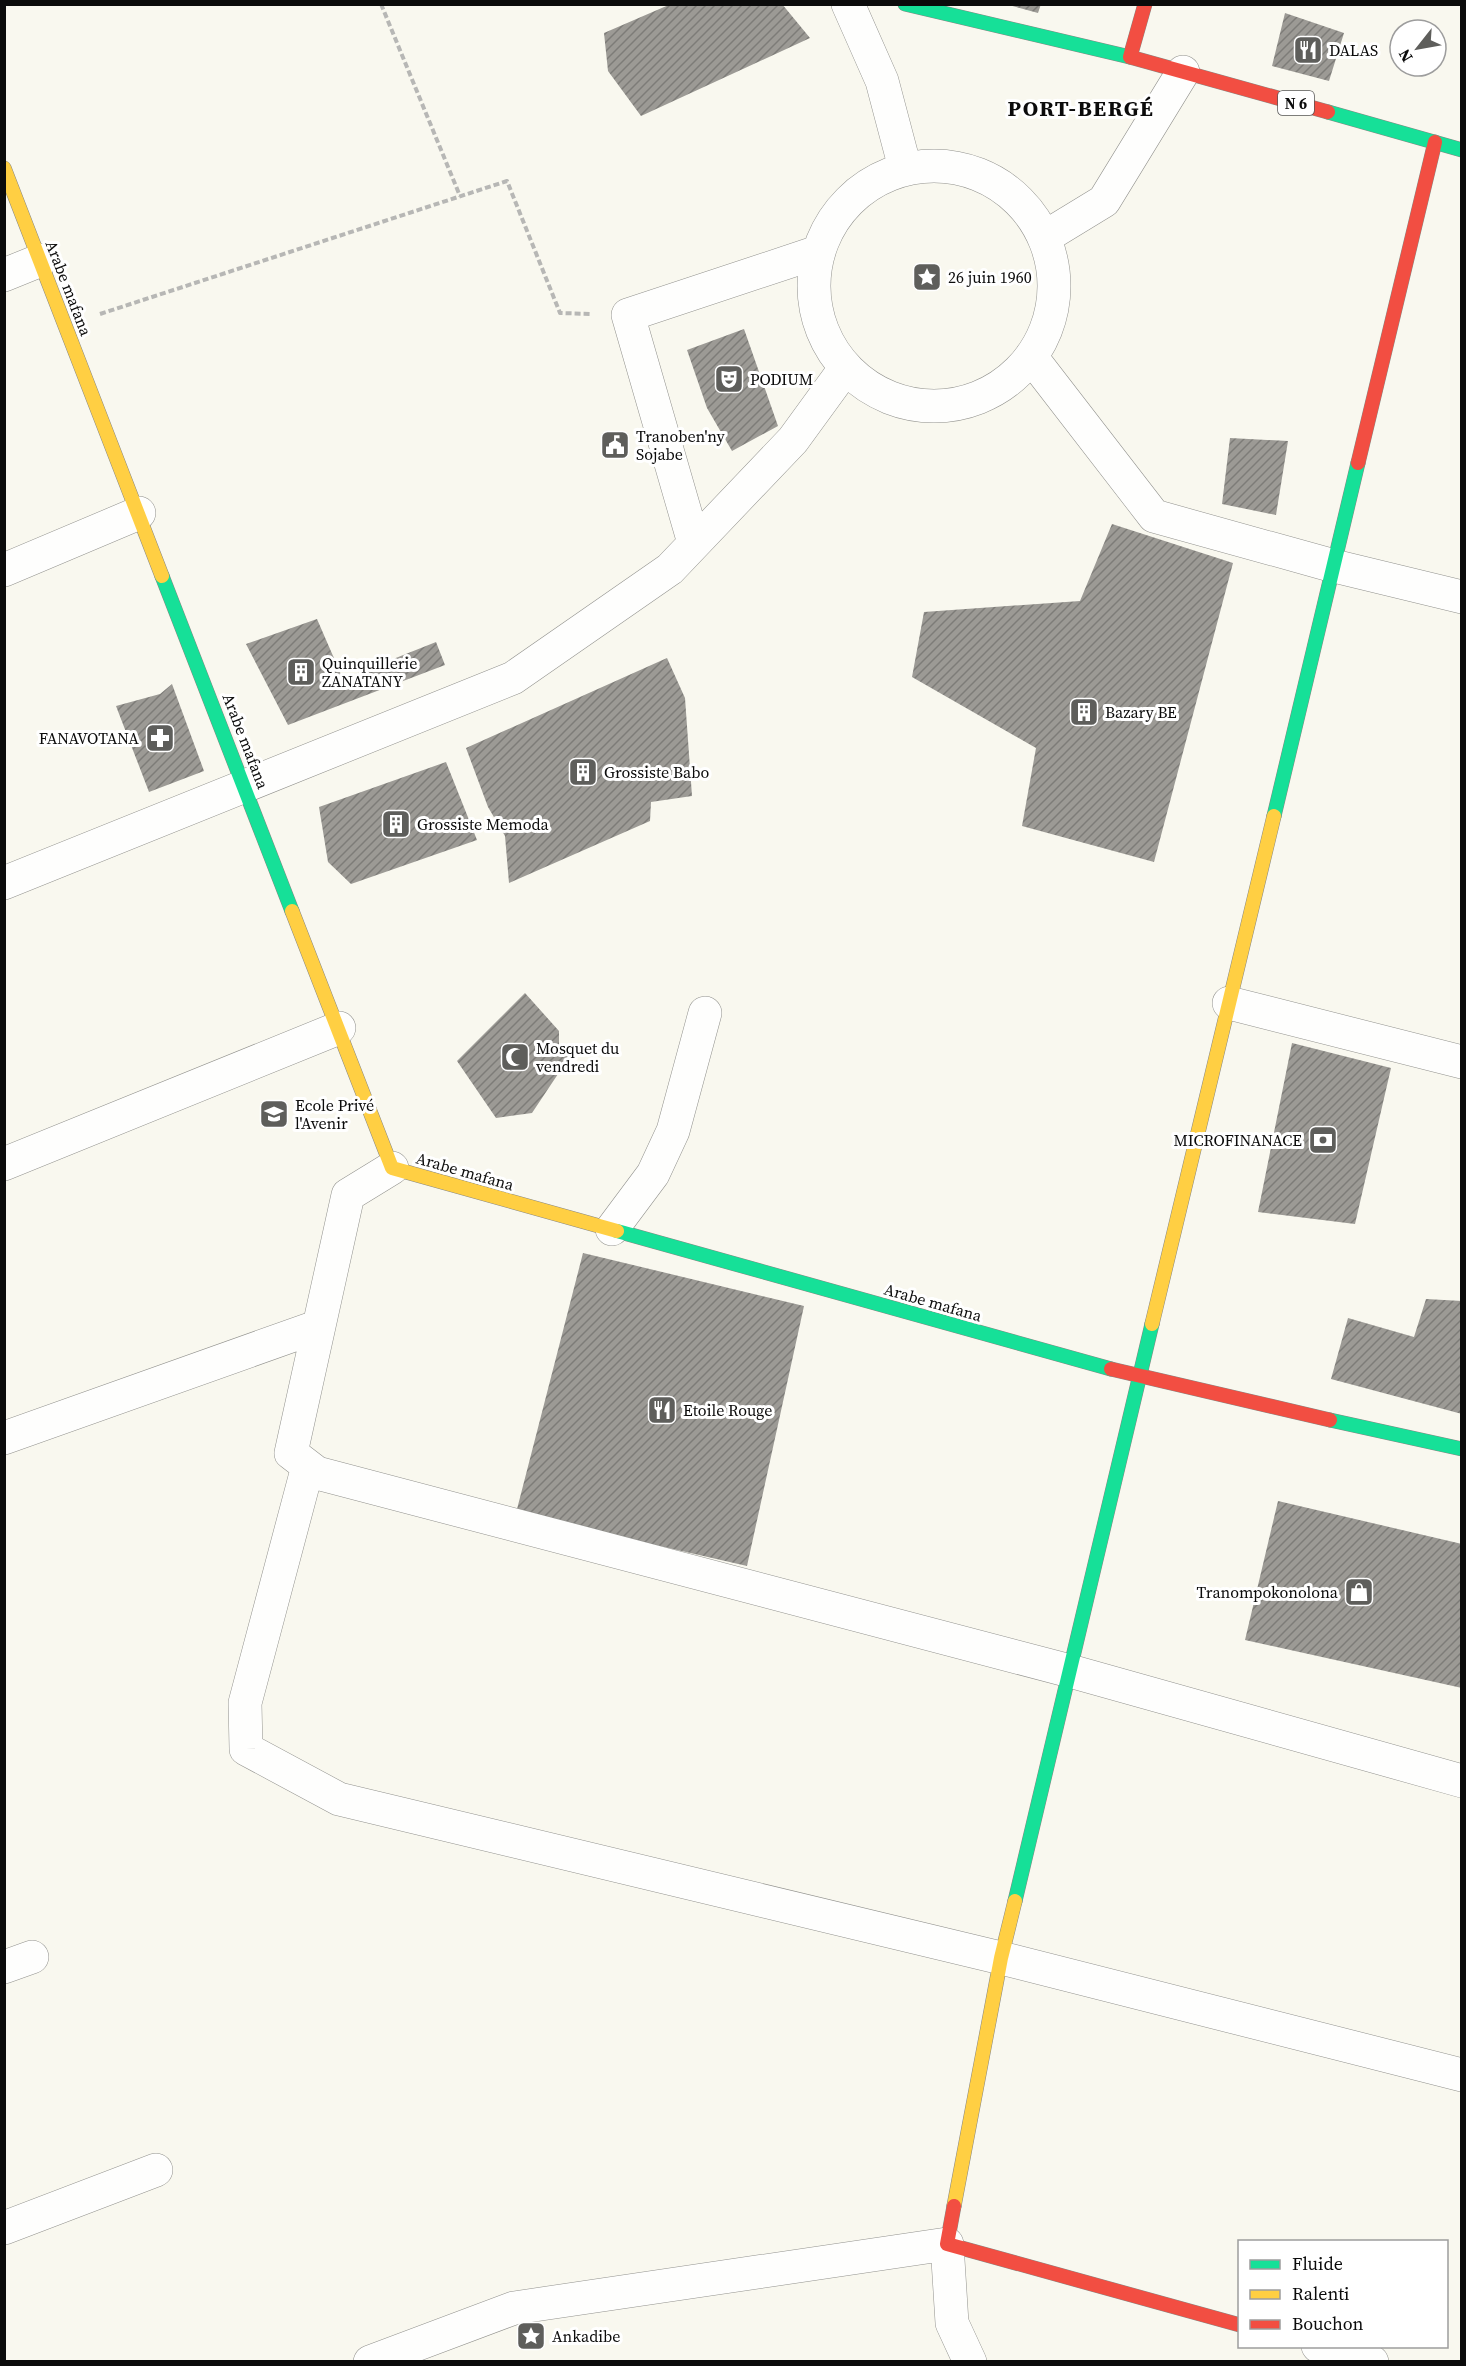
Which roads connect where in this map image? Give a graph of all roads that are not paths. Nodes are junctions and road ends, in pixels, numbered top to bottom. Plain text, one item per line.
1 (848, 4) edge
2 (905, 4) edge
3 (1145, 4) edge
4 (1130, 57) junction
5 (1183, 72) junction
6 (1435, 142) junction
7 (1461, 150) edge
8 (4, 168) edge
9 (905, 168) junction
10 (1045, 237) junction
11 (818, 252) junction
12 (41, 260) junction
13 (4, 274) edge
14 (1032, 358) junction
15 (844, 370) junction
16 (139, 513) junction
17 (694, 543) junction
18 (1334, 566) junction
19 (4, 570) edge
20 (1461, 597) edge
21 (246, 786) junction
22 (4, 883) edge
23 (1229, 1003) junction
24 (705, 1013) dead end
25 (339, 1028) junction
26 (1461, 1062) edge
27 (4, 1164) edge
28 (392, 1167) junction
29 (612, 1229) junction
30 (319, 1326) junction
31 (1140, 1377) junction
32 (4, 1438) edge
33 (1461, 1449) edge
34 (308, 1466) junction
35 (1070, 1671) junction
36 (1461, 1781) edge
37 (1001, 1958) junction
38 (1461, 2075) edge
39 (156, 2170) dead end
40 (4, 2228) edge
41 (947, 2244) junction
42 (1238, 2325) edge
43 (1325, 2348) edge
44 (370, 2361) edge
45 (970, 2361) edge
46 (1372, 2361) edge

1 - 9 street
2 - 4 street
3 - 4 street
4 - 5 street, N 6
5 - 6 street, N 6
5 - 10 street
6 - 7 street, N 6
6 - 18 street
8 - 12 street, Arabe mafana
9 - 10 street
9 - 11 street
10 - 14 street
11 - 15 street
11 - 17 street
12 - 13 street
12 - 16 street, Arabe mafana
14 - 15 street
14 - 18 street
15 - 17 street
16 - 19 street
16 - 21 street, Arabe mafana
17 - 21 street
18 - 20 street
18 - 23 street
21 - 22 street
21 - 25 street, Arabe mafana
23 - 26 street
23 - 31 street
24 - 29 street
25 - 27 street
25 - 28 street, Arabe mafana
28 - 29 street, Arabe mafana
28 - 30 street
29 - 31 street, Arabe mafana
30 - 32 street
30 - 34 street
31 - 33 street, Arabe mafana
31 - 35 street
34 - 35 street
34 - 37 street
35 - 36 street
35 - 37 street
37 - 38 street
37 - 41 street
39 - 40 street
41 - 42 street
41 - 44 street
41 - 45 street
43 - 46 street

